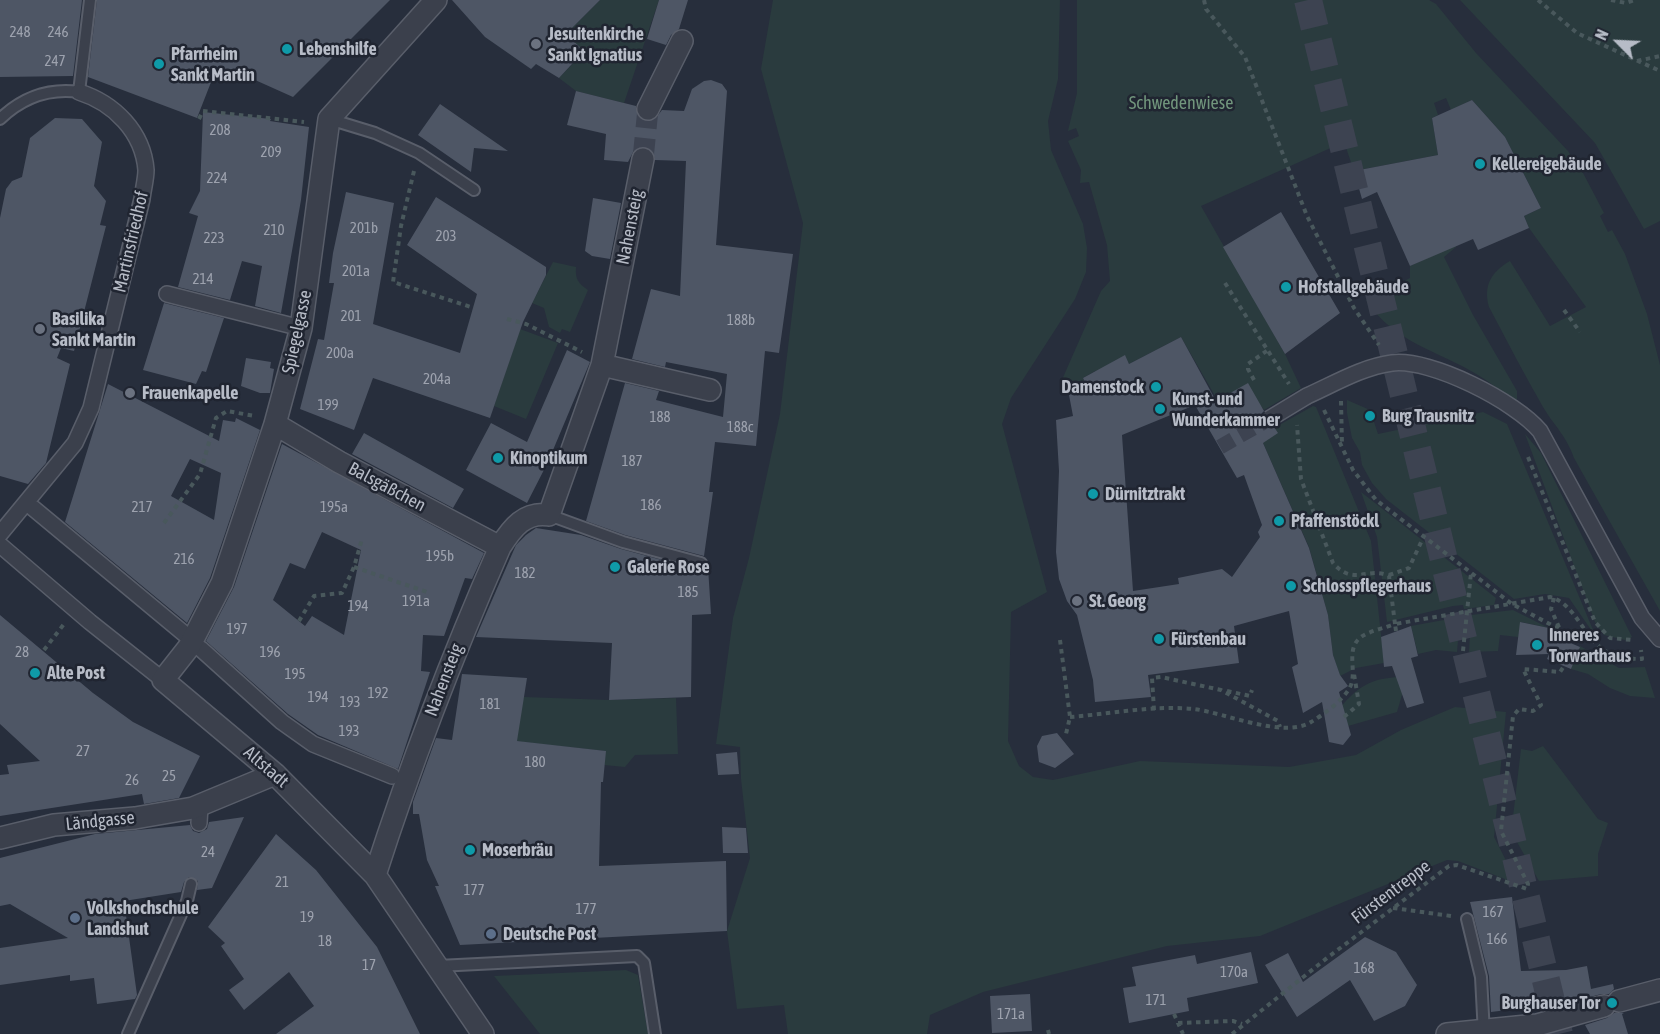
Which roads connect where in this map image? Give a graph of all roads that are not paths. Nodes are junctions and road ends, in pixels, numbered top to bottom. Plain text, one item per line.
1 (90, 0) edge
2 (436, 0) edge
3 (682, 41) dead end
4 (80, 92) junction
5 (648, 109) tunnel mouth
6 (0, 118) edge
7 (328, 122) junction
8 (643, 159) tunnel mouth
9 (474, 190) dead end
10 (167, 294) dead end
11 (301, 328) junction
12 (602, 362) junction
13 (710, 390) dead end
14 (1269, 419) tunnel mouth
15 (275, 424) junction
16 (33, 508) dead end
17 (549, 515) junction
18 (0, 534) edge
19 (0, 545) edge
20 (500, 547) junction
21 (701, 563) dead end
22 (187, 636) dead end
23 (1660, 639) edge
24 (201, 649) dead end
25 (163, 680) junction
26 (275, 774) junction
27 (392, 776) dead end
28 (0, 838) edge
29 (375, 875) junction
30 (191, 884) dead end
31 (1467, 919) road end
32 (438, 966) junction
33 (1660, 990) edge
34 (1484, 1033) edge
35 (128, 1034) edge
36 (483, 1034) edge
37 (655, 1034) edge
38 (1447, 1034) edge

1 - 4 lane
2 - 7 street
3 - 5 street
4 - 6 lane
4 - 18 street, Martinsfriedhof
7 - 9 lane
7 - 11 street, Spiegelgasse
8 - 12 street, Nahensteig
10 - 11 street
11 - 15 street, Spiegelgasse
12 - 13 street
12 - 17 street, Nahensteig
14 - 23 street, bridge
15 - 20 street, Balsgäßchen
15 - 25 street, Spiegelgasse
16 - 22 street
17 - 20 street, Nahensteig
17 - 21 lane
19 - 25 street, Altstadt
20 - 29 street, Nahensteig
24 - 27 street
25 - 26 street, Altstadt
26 - 28 street, Ländgasse
26 - 29 street, Altstadt
29 - 32 street, Altstadt
30 - 35 lane
31 - 34 lane
32 - 36 street, Altstadt
32 - 37 lane
33 - 34 street
34 - 38 street

